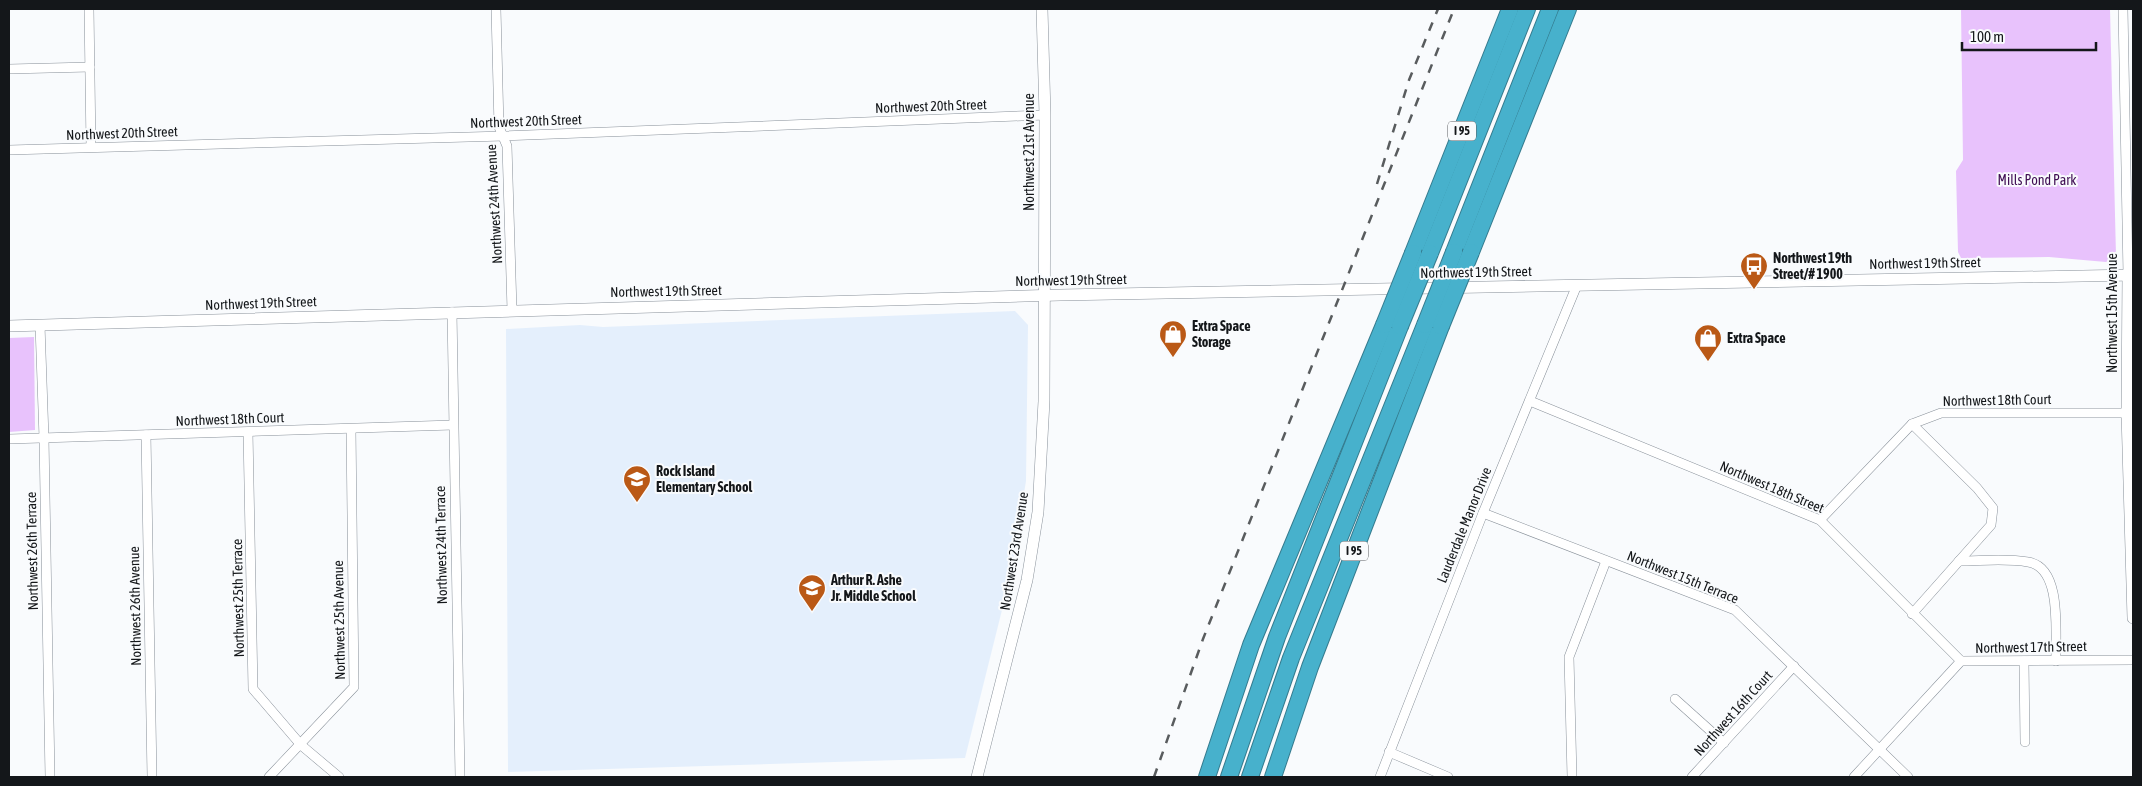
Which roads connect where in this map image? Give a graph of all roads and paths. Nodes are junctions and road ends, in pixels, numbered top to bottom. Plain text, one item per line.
1 (89, 9) edge
2 (496, 9) edge
3 (1042, 9) edge
4 (1510, 9) edge
5 (1527, 9) edge
6 (1550, 9) edge
7 (1568, 9) edge
8 (2123, 9) edge
9 (2129, 62) edge
10 (90, 67) junction
11 (9, 68) edge
12 (1045, 115) junction
13 (504, 136) junction
14 (91, 147) junction
15 (9, 150) edge
16 (2130, 168) edge
17 (1422, 253) junction
18 (2130, 275) edge
19 (1577, 285) junction
20 (1045, 296) junction
21 (512, 310) junction
22 (452, 312) junction
23 (40, 325) junction
24 (9, 326) edge
25 (1392, 326) junction
26 (1530, 401) junction
27 (2127, 413) junction
28 (1912, 424) junction
29 (453, 425) junction
30 (351, 429) junction
31 (248, 432) junction
32 (146, 434) junction
33 (44, 438) junction
34 (9, 439) edge
35 (1483, 513) junction
36 (1820, 520) junction
37 (1606, 561) junction
38 (1959, 561) junction
39 (1912, 614) junction
40 (2133, 618) edge
41 (2056, 660) junction
42 (2133, 660) edge
43 (1961, 661) junction
44 (2024, 661) junction
45 (1794, 666) junction
46 (1675, 699) dead end
47 (2025, 742) dead end
48 (1724, 743) junction
49 (302, 745) junction
50 (1879, 751) junction
51 (1389, 752) junction
52 (50, 777) edge
53 (152, 777) edge
54 (269, 777) edge
55 (339, 777) edge
56 (460, 777) edge
57 (977, 777) edge
58 (1207, 777) edge
59 (1229, 777) edge
60 (1250, 777) edge
61 (1273, 777) edge
62 (1380, 777) edge
63 (1448, 777) edge
64 (1572, 777) edge
65 (1692, 777) edge
66 (1854, 777) edge
67 (1908, 777) edge

1 - 10 street
2 - 13 street, Northwest 24th Avenue
3 - 12 street, Northwest 21st Avenue
4 - 17 highway, I 95
5 - 17 highway
6 - 60 highway, bridge
7 - 61 highway, I 95, bridge
8 - 9 street, Northwest 15th Avenue
9 - 16 street, Northwest 15th Avenue
10 - 11 street
10 - 14 street
12 - 13 street, Northwest 20th Street
12 - 20 street, Northwest 21st Avenue
13 - 14 street, Northwest 20th Street
13 - 21 street, Northwest 24th Avenue
14 - 15 street, Northwest 20th Street
16 - 18 street, Northwest 15th Avenue
17 - 25 highway, I 95, bridge
18 - 19 street, Northwest 19th Street
18 - 27 street, Northwest 15th Avenue
19 - 20 street, Northwest 19th Street
19 - 26 street, Lauderdale Manor Drive
20 - 21 street, Northwest 19th Street
20 - 57 street, Northwest 23rd Avenue
21 - 22 street, Northwest 19th Street
22 - 23 street, Northwest 19th Street
22 - 29 street, Northwest 24th Terrace
23 - 24 street, Northwest 19th Street
23 - 33 street, Northwest 26th Terrace
25 - 58 highway, I 95
25 - 59 highway
26 - 35 street, Lauderdale Manor Drive
26 - 36 street, Northwest 18th Street
27 - 28 street, Northwest 18th Court
27 - 40 street, Northwest 15th Avenue
28 - 36 street, Northwest 18th Court
28 - 38 street
29 - 30 street, Northwest 18th Court
29 - 56 street, Northwest 24th Terrace
30 - 31 street, Northwest 18th Court
30 - 49 street, Northwest 25th Avenue
31 - 32 street, Northwest 18th Court
31 - 49 street, Northwest 25th Terrace
32 - 33 street, Northwest 18th Court
32 - 53 street, Northwest 26th Avenue
33 - 34 street, Northwest 18th Court
33 - 52 street, Northwest 26th Terrace
35 - 37 street, Northwest 15th Terrace
35 - 51 street, Lauderdale Manor Drive
36 - 39 street, Northwest 18th Street
37 - 45 street, Northwest 15th Terrace
37 - 64 street
38 - 39 street
38 - 41 street
39 - 43 street, Northwest 18th Street
41 - 42 street, Northwest 17th Street
41 - 44 street, Northwest 17th Street
43 - 44 street, Northwest 17th Street
43 - 50 street, Northwest 17th Street
44 - 47 street
45 - 48 street, Northwest 16th Court
45 - 50 street, Northwest 15th Terrace
46 - 48 street
48 - 65 street, Northwest 16th Court
49 - 54 street, Northwest 25th Avenue
49 - 55 street
50 - 66 street, Northwest 17th Street
50 - 67 street, Northwest 15th Terrace
51 - 62 street, Lauderdale Manor Drive
51 - 63 street

